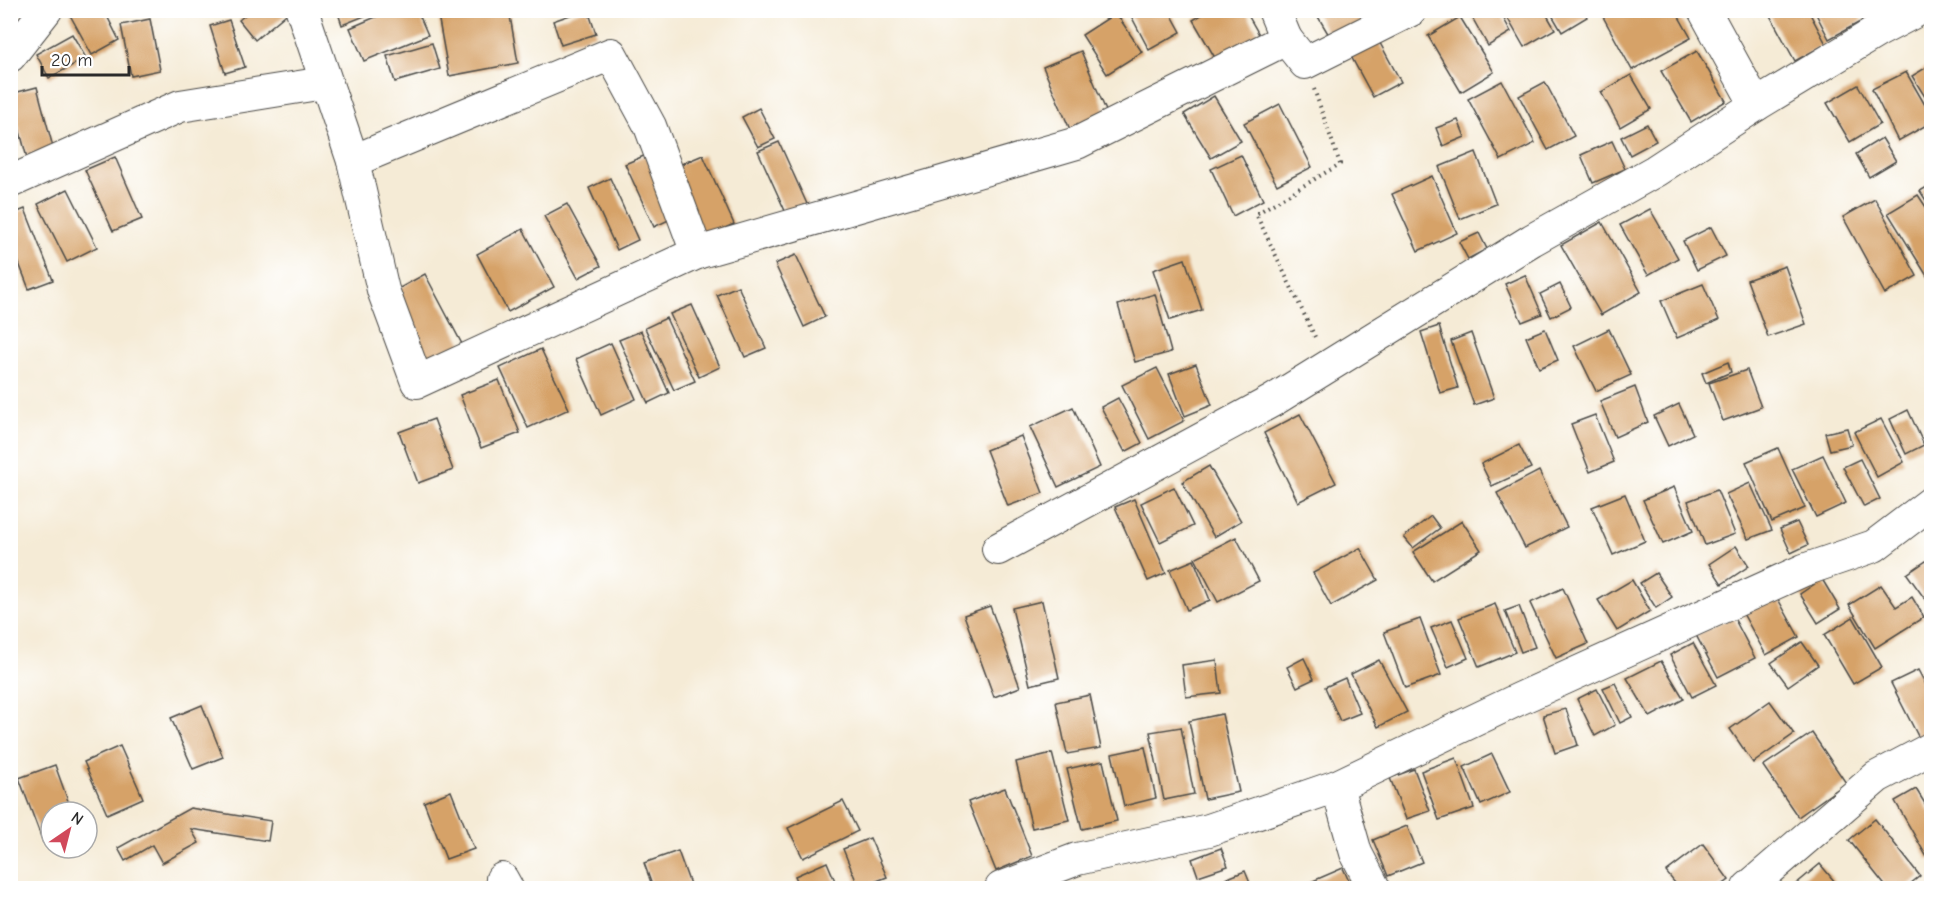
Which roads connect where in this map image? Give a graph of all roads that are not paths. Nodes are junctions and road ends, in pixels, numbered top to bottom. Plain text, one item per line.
1 (46, 10) edge
2 (302, 10) edge
3 (1274, 10) edge
4 (1411, 10) edge
5 (1704, 10) edge
6 (1917, 10) edge
7 (1296, 51) junction
8 (10, 56) edge
9 (324, 83) junction
10 (1756, 105) junction
11 (352, 161) junction
12 (10, 182) edge
13 (697, 253) junction
14 (1932, 502) edge
15 (998, 549) dead end
16 (1932, 748) edge
17 (1336, 786) junction
18 (1001, 888) edge
19 (1374, 888) edge
20 (1748, 888) edge

1 - 8 street
2 - 9 street
3 - 7 street
4 - 7 street
5 - 10 street
6 - 10 street
7 - 13 street
9 - 11 street
9 - 12 street
10 - 15 street
11 - 13 street
11 - 13 street
14 - 17 street
16 - 20 street
17 - 18 street
17 - 19 street

